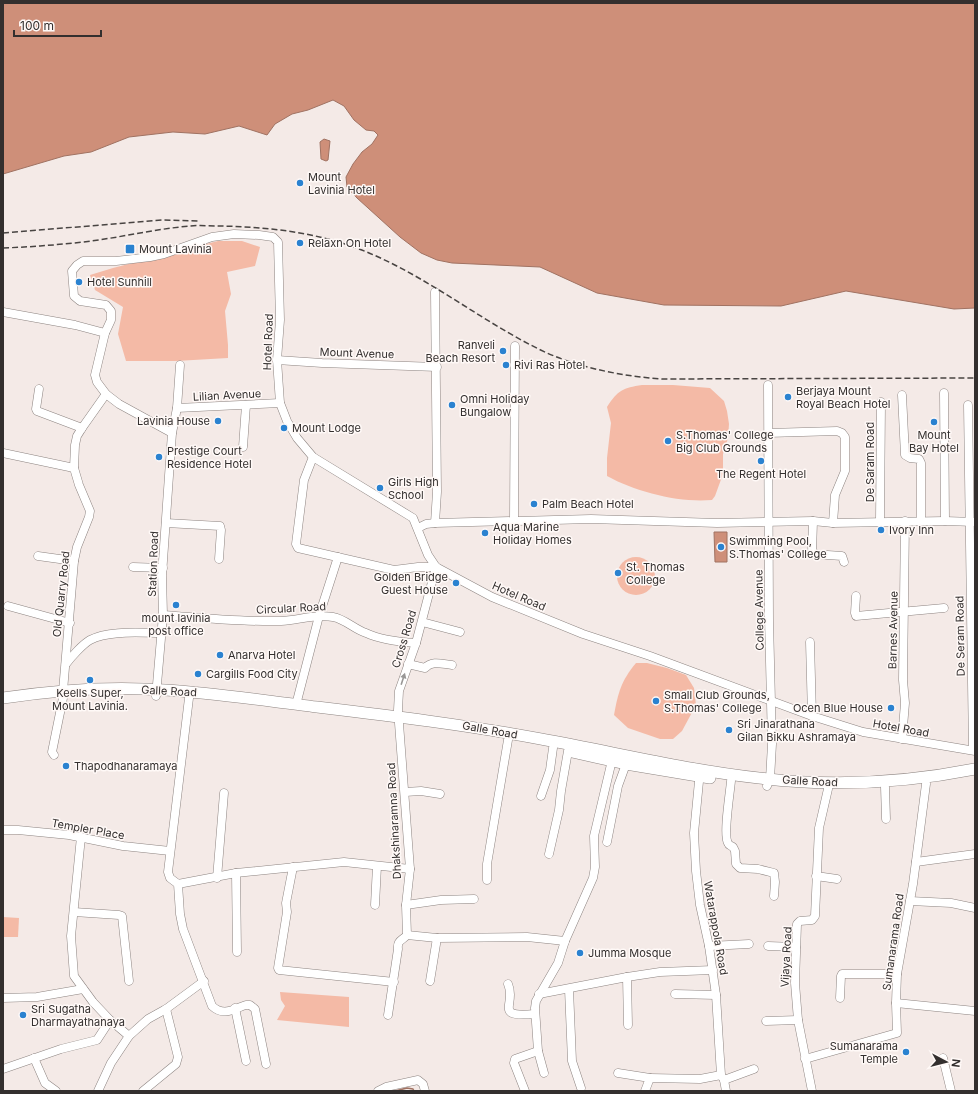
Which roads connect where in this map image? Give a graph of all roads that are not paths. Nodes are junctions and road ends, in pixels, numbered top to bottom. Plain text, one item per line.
1 (435, 292) dead end
2 (3, 313) edge
3 (105, 333) junction
4 (515, 346) dead end
5 (277, 360) junction
6 (180, 365) dead end
7 (436, 367) junction
8 (768, 385) dead end
9 (39, 389) dead end
10 (944, 393) dead end
11 (106, 394) junction
12 (902, 395) dead end
13 (881, 402) dead end
14 (280, 403) junction
15 (968, 404) dead end
16 (246, 405) junction
17 (177, 408) junction
18 (82, 428) junction
19 (172, 433) junction
20 (768, 433) junction
21 (243, 447) dead end
22 (3, 453) edge
23 (313, 457) junction
24 (74, 468) junction
25 (514, 520) junction
26 (905, 521) junction
27 (921, 521) junction
28 (945, 521) junction
29 (769, 522) junction
30 (813, 522) junction
31 (880, 522) junction
32 (972, 522) edge
33 (166, 523) junction
34 (435, 523) junction
35 (833, 523) junction
36 (418, 528) junction
37 (38, 556) dead end
38 (338, 557) junction
39 (219, 559) dead end
40 (74, 561) junction
41 (844, 562) dead end
42 (132, 567) dead end
43 (436, 567) junction
44 (163, 568) junction
45 (856, 596) dead end
46 (8, 606) dead end
47 (944, 608) dead end
48 (905, 611) junction
49 (163, 615) junction
50 (319, 616) junction
51 (422, 622) junction
52 (70, 623) junction
53 (460, 632) dead end
54 (161, 633) junction
55 (810, 642) dead end
56 (416, 643) junction
57 (66, 664) junction
58 (408, 664) junction
59 (452, 665) dead end
60 (157, 693) junction
61 (63, 695) junction
62 (3, 698) edge
63 (189, 698) junction
64 (297, 701) dead end
65 (772, 702) junction
66 (3, 704) edge
67 (812, 716) junction
68 (400, 721) junction
69 (508, 740) junction
70 (902, 740) junction
71 (553, 748) junction
72 (974, 750) edge
73 (568, 751) junction
74 (54, 755) dead end
75 (613, 757) junction
76 (626, 764) junction
77 (975, 769) edge
78 (700, 773) junction
79 (975, 776) edge
80 (731, 781) junction
81 (768, 782) junction
82 (926, 784) junction
83 (885, 787) junction
84 (828, 789) junction
85 (405, 792) junction
86 (224, 793) dead end
87 (440, 794) dead end
88 (541, 796) dead end
89 (886, 819) dead end
90 (3, 830) edge
91 (81, 837) junction
92 (607, 842) dead end
93 (170, 851) junction
94 (549, 854) dead end
95 (975, 854) edge
96 (916, 862) junction
97 (377, 866) junction
98 (293, 867) junction
99 (410, 869) junction
100 (236, 874) junction
101 (816, 876) junction
102 (217, 878) junction
103 (837, 879) dead end
104 (487, 880) dead end
105 (178, 884) junction
106 (774, 896) dead end
107 (474, 899) dead end
108 (910, 901) junction
109 (374, 905) dead end
110 (406, 905) junction
111 (975, 908) edge
112 (74, 912) junction
113 (407, 935) junction
114 (438, 938) junction
115 (565, 941) junction
116 (749, 944) dead end
117 (709, 946) junction
118 (768, 946) dead end
119 (796, 947) junction
120 (237, 952) dead end
121 (713, 970) junction
122 (897, 974) junction
123 (627, 977) junction
124 (204, 981) junction
125 (430, 981) dead end
126 (129, 982) dead end
127 (394, 982) junction
128 (508, 984) dead end
129 (83, 989) junction
130 (569, 989) junction
131 (539, 994) junction
132 (676, 994) dead end
133 (716, 995) junction
134 (3, 998) edge
135 (840, 998) dead end
136 (896, 1003) junction
137 (166, 1008) junction
138 (235, 1008) junction
139 (975, 1011) edge
140 (535, 1014) junction
141 (388, 1015) dead end
142 (110, 1020) junction
143 (798, 1020) junction
144 (766, 1021) dead end
145 (628, 1024) dead end
146 (129, 1036) junction
147 (538, 1051) junction
148 (34, 1058) junction
149 (943, 1058) dead end
150 (805, 1059) junction
151 (246, 1061) dead end
152 (266, 1064) dead end
153 (3, 1069) edge
154 (754, 1069) dead end
155 (544, 1072) dead end
156 (618, 1073) dead end
157 (650, 1078) junction
158 (722, 1078) junction
159 (581, 1088) dead end
160 (56, 1091) edge
161 (98, 1091) edge
162 (143, 1091) edge
163 (378, 1091) edge
164 (425, 1091) edge
165 (525, 1091) edge
166 (645, 1091) edge
167 (726, 1091) edge
168 (812, 1091) edge
169 (951, 1091) edge

1 - 7 street
2 - 3 street
3 - 5 street, Hotel Road
3 - 11 street
4 - 25 street
5 - 7 street, Mount Avenue
5 - 14 street, Hotel Road
6 - 17 street, Station Road
7 - 34 street
8 - 20 street, College Avenue
9 - 18 street
10 - 28 street
11 - 18 street, Old Quarry Road
11 - 19 street
12 - 27 street
13 - 31 street, De Saram Road
14 - 16 street, Lilian Avenue
14 - 23 street, Hotel Road
15 - 32 street, De Seram Road
16 - 17 street, Lilian Avenue
16 - 21 street
17 - 19 street, Station Road
18 - 24 street, Old Quarry Road
19 - 33 street, Station Road
20 - 29 street, College Avenue
20 - 35 street
22 - 24 street
23 - 36 street, Hotel Road
23 - 38 street
24 - 40 street, Old Quarry Road
25 - 29 street
25 - 34 street
26 - 27 street
26 - 31 street
26 - 48 street, Barnes Avenue
27 - 28 street
28 - 32 street
29 - 30 street
29 - 65 street, College Avenue
30 - 35 street
30 - 41 street
31 - 35 street
32 - 72 street, De Seram Road
33 - 39 street
33 - 44 street, Station Road
34 - 36 street
36 - 43 street, Hotel Road
37 - 40 street
38 - 43 street
38 - 50 street
40 - 52 street, Old Quarry Road
42 - 44 street
43 - 51 street, Cross Road
43 - 65 street, Hotel Road
44 - 49 street, Station Road
45 - 48 street
46 - 52 street
47 - 48 street
48 - 70 street, Barnes Avenue
49 - 50 street, Circular Road
49 - 54 street, Station Road
50 - 56 street, Circular Road
50 - 64 street
51 - 53 street
51 - 56 street, Cross Road
52 - 57 street, Old Quarry Road
54 - 57 street
54 - 60 street, Station Road
55 - 67 street
56 - 58 street, Cross Road
57 - 61 street, Old Quarry Road
58 - 59 street
68 -> 58 street, Cross Road
60 - 61 highway, Galle Road
60 - 63 highway, Galle Road
60 - 68 highway, Galle Road
61 - 62 highway, Galle Road
61 - 66 highway, Galle Road
61 - 74 street, Old Quarry Road
63 - 68 highway, Galle Road
63 - 93 street
65 - 67 street, Hotel Road
65 - 81 street, College Avenue
67 - 70 street, Hotel Road
68 - 69 highway, Galle Road
68 - 75 highway, Galle Road
68 - 85 street, Dhakshinaramna Road
69 - 71 highway, Galle Road
69 - 104 street
70 - 72 street, Hotel Road
71 - 73 highway, Galle Road
71 - 88 street
73 - 75 highway, Galle Road
73 - 94 street
75 - 76 highway, Galle Road
75 - 78 highway, Galle Road
75 - 115 street
76 - 78 highway, Galle Road
76 - 92 street
77 - 81 highway, Galle Road
78 - 80 highway, Galle Road
78 - 81 highway, Galle Road
78 - 117 street, Watarappola Road
79 - 82 highway, Galle Road
80 - 81 highway, Galle Road
80 - 106 street
81 - 84 highway, Galle Road
82 - 83 highway, Galle Road
82 - 96 street, Sumanarama Road
83 - 84 highway, Galle Road
83 - 89 street
84 - 101 street, Vijaya Road
85 - 87 street
85 - 99 street, Dhakshinaramna Road
86 - 102 street
90 - 91 street, Templer Place
91 - 93 street, Templer Place
91 - 112 street
93 - 105 street
95 - 96 street
96 - 108 street, Sumanarama Road
97 - 98 street
97 - 99 street
97 - 109 street
98 - 100 street
98 - 127 street
99 - 110 street, Dhakshinaramna Road
100 - 102 street
100 - 120 street
101 - 103 street
101 - 119 street, Vijaya Road
102 - 105 street
105 - 124 street
107 - 110 street
108 - 111 street
108 - 122 street, Sumanarama Road
110 - 113 street, Dhakshinaramna Road
112 - 126 street
112 - 129 street
113 - 114 street
113 - 127 street
114 - 115 street
114 - 125 street
115 - 131 street
116 - 117 street
117 - 121 street, Watarappola Road
118 - 119 street
119 - 143 street, Vijaya Road
121 - 123 street
121 - 133 street, Watarappola Road
122 - 135 street
122 - 136 street, Sumanarama Road
123 - 130 street
123 - 145 street
124 - 137 street
124 - 138 street
127 - 141 street
128 - 140 street
129 - 134 street
129 - 142 street
130 - 131 street
130 - 159 street
131 - 140 street
132 - 133 street
133 - 158 street, Watarappola Road
136 - 139 street
136 - 150 street, Sumanarama Road
137 - 146 street
137 - 162 street
138 - 151 street
138 - 152 street
140 - 147 street
142 - 146 street
142 - 148 street
143 - 144 street
143 - 150 street, Vijaya Road
146 - 161 street
147 - 155 street
147 - 165 street
148 - 153 street
148 - 160 street
149 - 169 street
150 - 168 street, Vijaya Road
154 - 158 street
156 - 157 street
157 - 158 street
157 - 166 street
158 - 167 street, Watarappola Road
163 - 164 street

